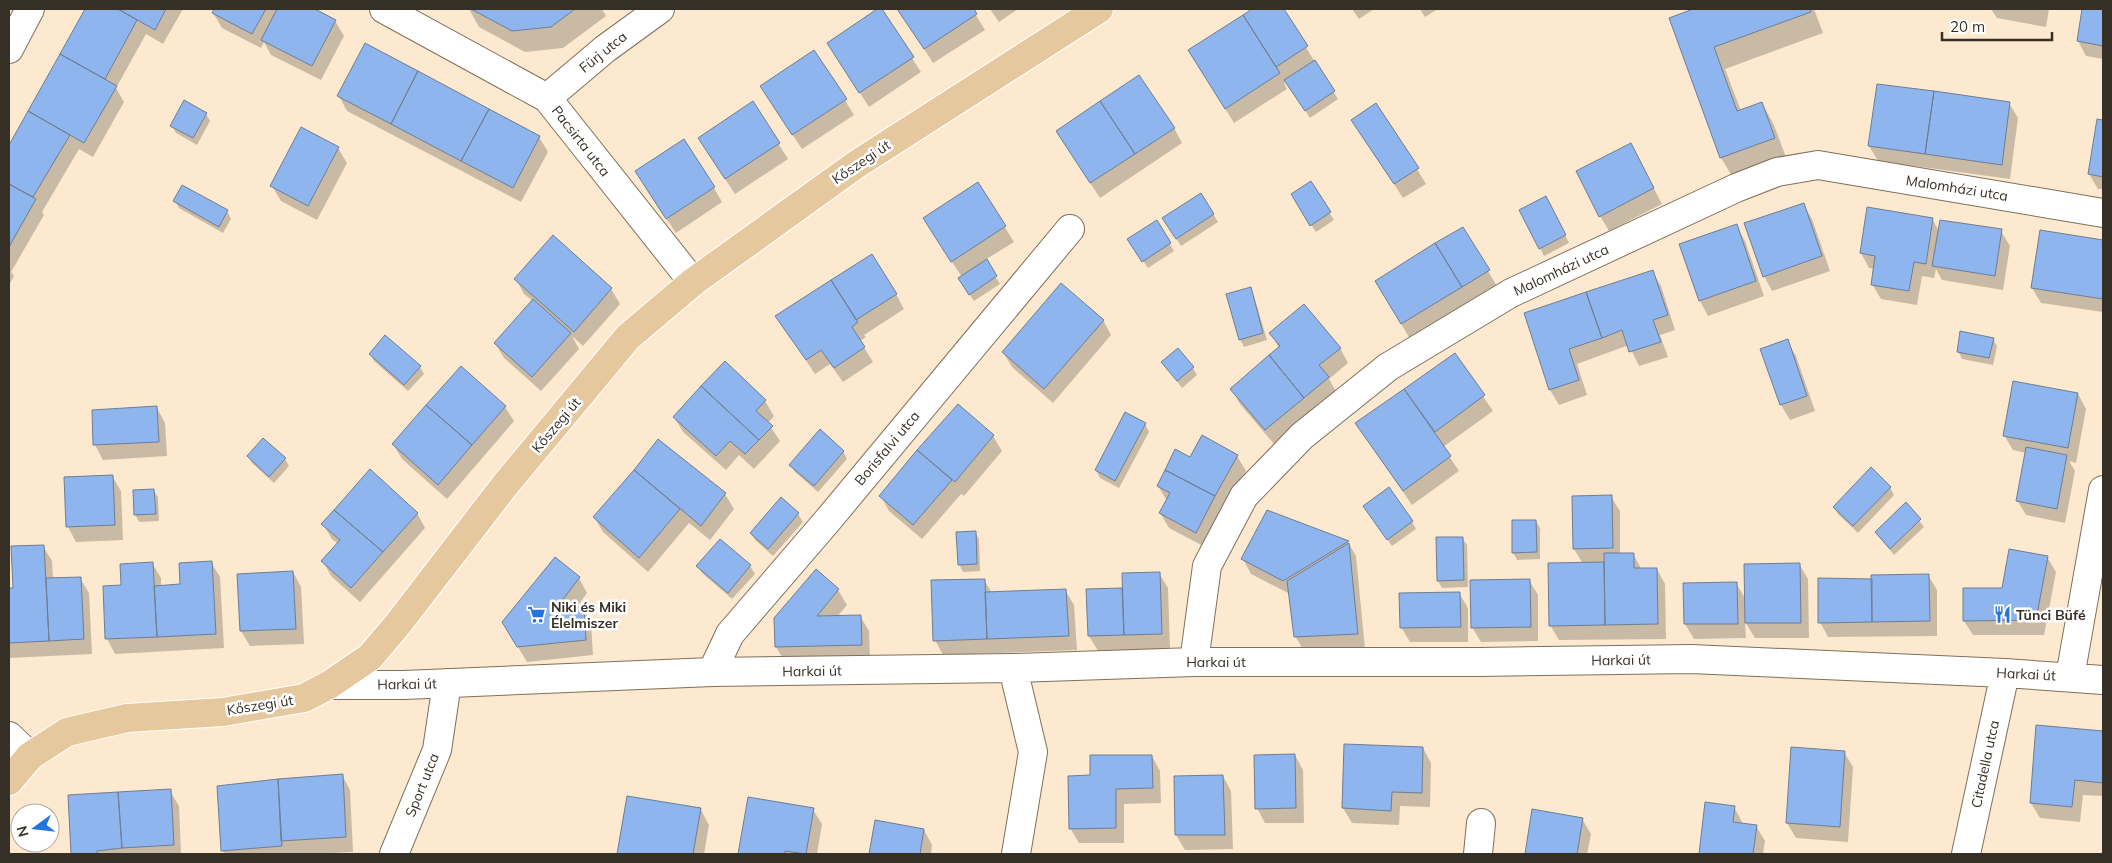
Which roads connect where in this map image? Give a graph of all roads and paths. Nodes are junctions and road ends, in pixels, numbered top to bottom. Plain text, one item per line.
1 (30, 9) edge
2 (384, 9) edge
3 (660, 9) edge
4 (1099, 9) edge
5 (9, 49) edge
6 (547, 98) junction
7 (2103, 213) edge
8 (1070, 229) dead end
9 (693, 282) junction
10 (2103, 490) edge
11 (1194, 662) junction
12 (1013, 668) junction
13 (712, 672) junction
14 (2005, 673) junction
15 (2070, 677) junction
16 (2103, 680) edge
17 (448, 683) junction
18 (329, 684) junction
19 (9, 736) edge
20 (30, 756) junction
21 (9, 781) edge
22 (1481, 823) dead end
23 (394, 854) edge
24 (1016, 854) edge
25 (1478, 854) edge
26 (1966, 854) edge

1 - 5 street
2 - 6 street, Pacsirta utca
3 - 6 street, Fürj utca
4 - 9 main road, Kőszegi út
6 - 9 street, Pacsirta utca
7 - 11 street, Malomházi utca
8 - 13 street, Borisfalvi utca
9 - 18 main road, Kőszegi út
10 - 15 street
11 - 12 street, Harkai út
11 - 14 street, Harkai út
12 - 13 street, Harkai út
12 - 24 street
13 - 17 street, Harkai út
14 - 15 street, Harkai út
14 - 26 street, Citadella utca
15 - 16 street, Harkai út
17 - 18 street, Harkai út
17 - 23 street, Sport utca
18 - 20 main road, Kőszegi út
19 - 20 street
20 - 21 main road, Kőszegi út
22 - 25 street

